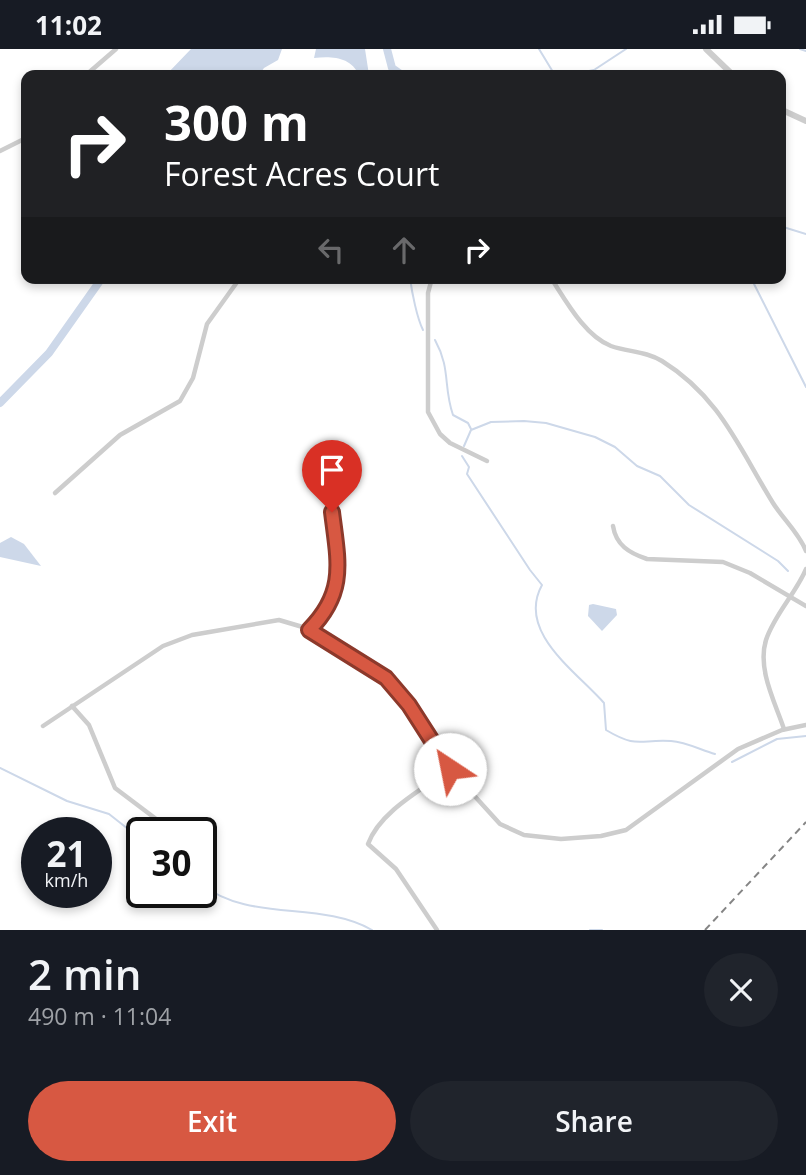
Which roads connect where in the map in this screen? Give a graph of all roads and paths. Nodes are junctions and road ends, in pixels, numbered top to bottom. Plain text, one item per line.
1 (116, 49) edge
2 (706, 49) edge
3 (91, 70) edge
4 (728, 70) edge
5 (786, 112) edge
6 (806, 121) edge
7 (21, 140) edge
8 (0, 151) edge
9 (236, 284) edge
10 (431, 284) edge
11 (555, 284) edge
12 (487, 461) dead end
13 (55, 493) dead end
14 (332, 512) dead end
15 (613, 526) dead end
16 (806, 551) edge
17 (806, 569) edge
18 (791, 598) junction
19 (806, 606) edge
20 (309, 630) junction
21 (72, 706) junction
22 (806, 725) edge
23 (43, 726) dead end
24 (784, 729) junction
25 (450, 769) junction
26 (153, 817) edge
27 (437, 930) edge

1 - 3 street
2 - 4 street
5 - 6 street
7 - 8 street
9 - 13 street
10 - 12 street
11 - 16 street
14 - 20 street
15 - 18 street
17 - 18 street
18 - 19 street
18 - 24 street
20 - 21 street
20 - 25 street
21 - 23 street
21 - 26 street
22 - 24 street
24 - 25 street
25 - 27 street

